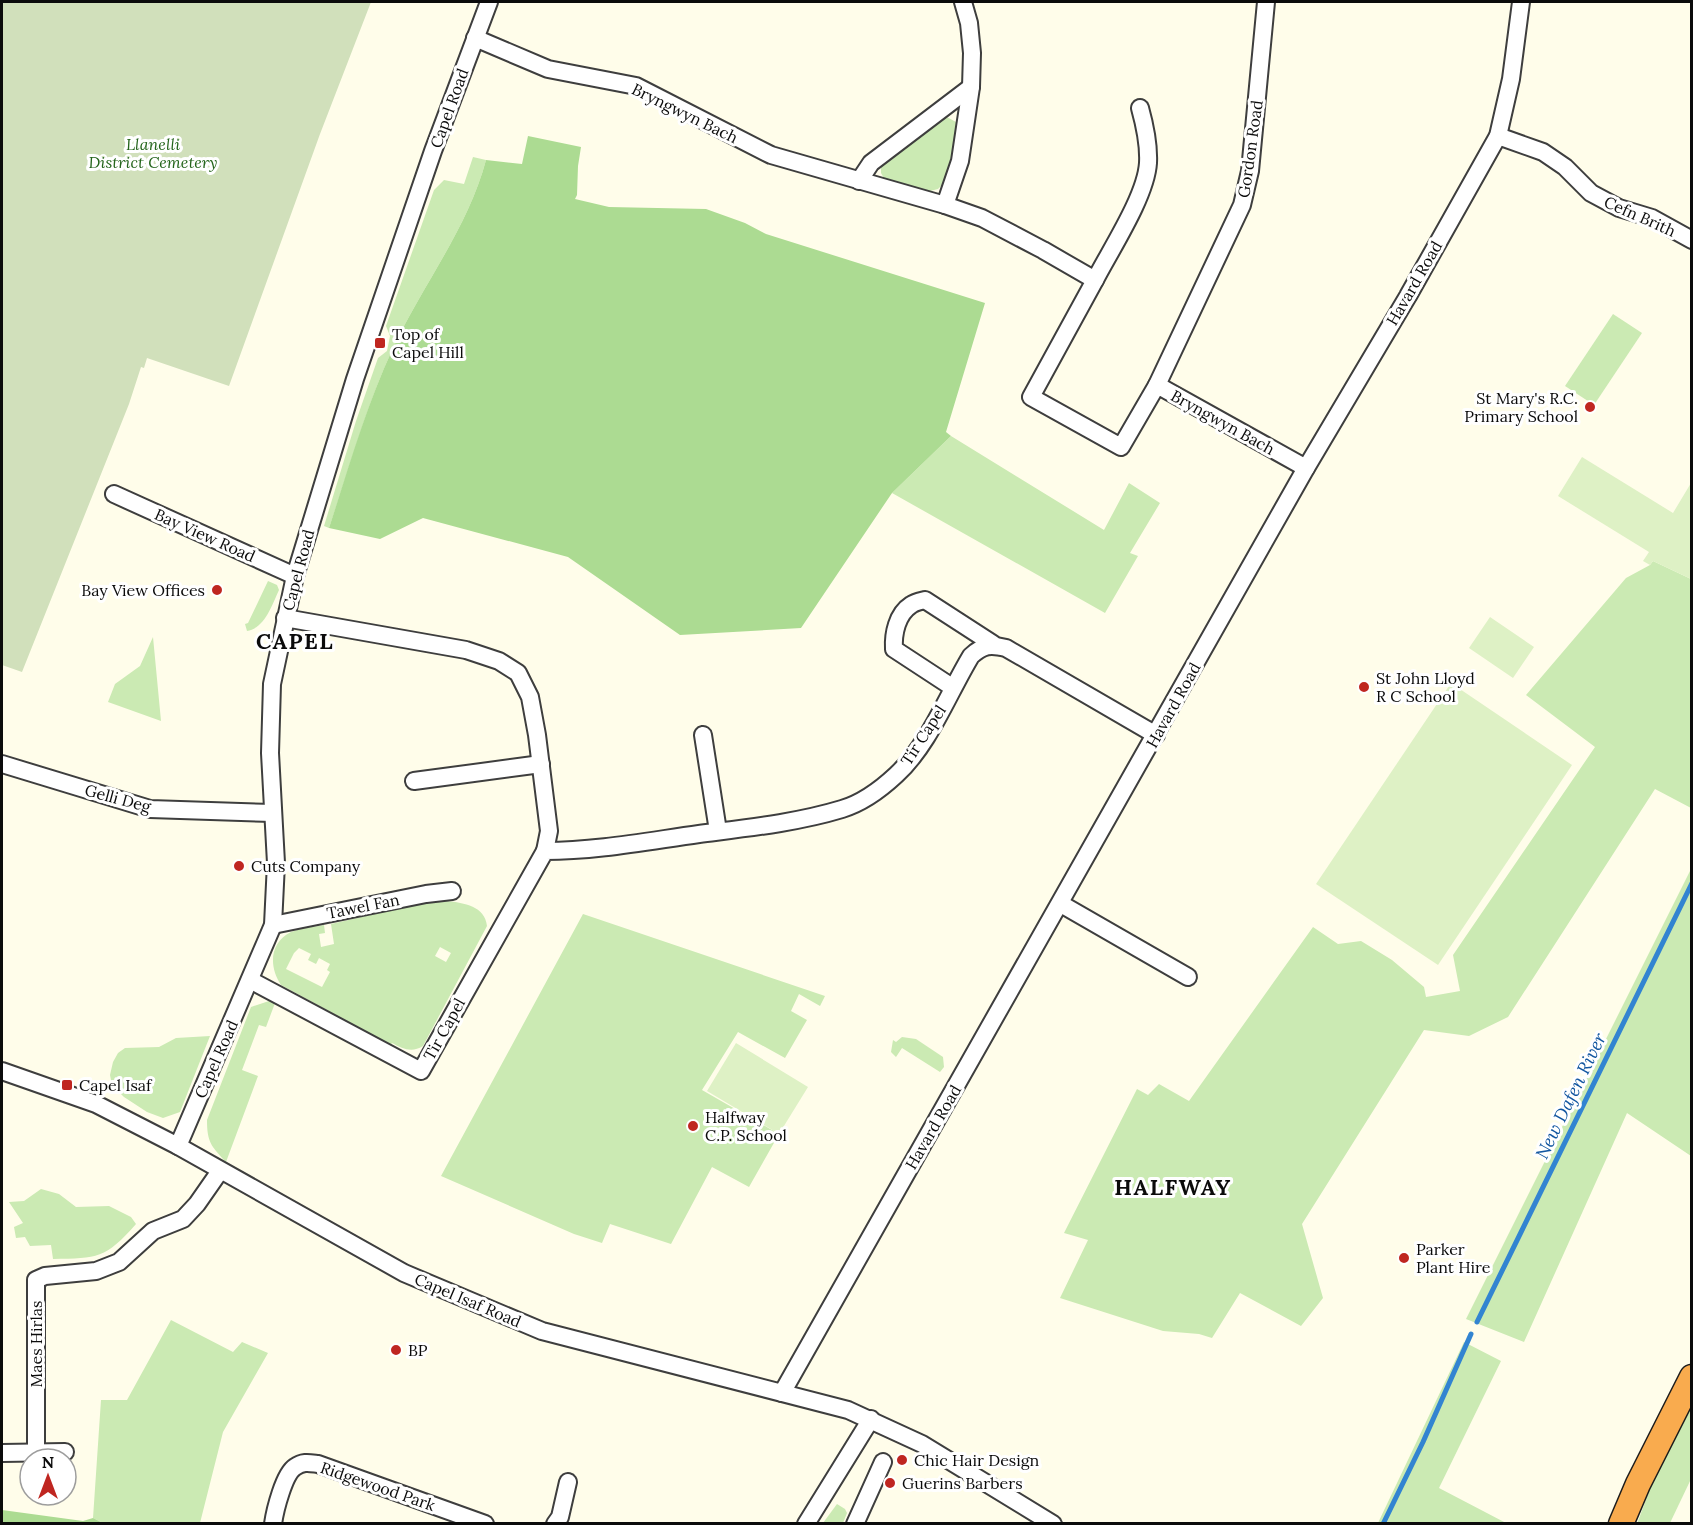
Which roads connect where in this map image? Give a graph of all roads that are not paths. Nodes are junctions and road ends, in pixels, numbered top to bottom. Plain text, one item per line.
1 (489, 2) edge
2 (963, 2) edge
3 (1266, 2) edge
4 (1521, 2) edge
5 (475, 38) junction
6 (971, 87) junction
7 (1140, 108) dead end
8 (1498, 136) junction
9 (859, 182) junction
10 (945, 205) junction
11 (1692, 240) edge
12 (1095, 280) junction
13 (1157, 385) junction
14 (1306, 468) junction
15 (114, 494) dead end
16 (295, 576) junction
17 (285, 618) junction
18 (993, 644) junction
19 (952, 687) junction
20 (702, 735) dead end
21 (1156, 735) junction
22 (2, 764) edge
23 (541, 764) junction
24 (414, 781) dead end
25 (273, 813) junction
26 (718, 831) junction
27 (545, 851) junction
28 (453, 891) dead end
29 (1061, 904) junction
30 (273, 925) junction
31 (1188, 976) dead end
32 (250, 980) junction
33 (2, 1071) edge
34 (178, 1146) junction
35 (220, 1171) junction
36 (1692, 1377) edge
37 (782, 1393) junction
38 (871, 1419) junction
39 (36, 1447) edge
40 (2, 1453) edge
41 (18, 1453) edge
42 (883, 1462) dead end
43 (568, 1482) dead end
44 (854, 1514) edge
45 (273, 1524) edge
46 (485, 1524) edge
47 (555, 1524) edge
48 (807, 1524) edge
49 (1053, 1524) edge
50 (1622, 1524) edge

1 - 5 street, Capel Road
2 - 6 street
3 - 13 street, Gordon Road
4 - 8 street, Havard Road
5 - 9 street, Bryngwyn Bach
5 - 16 street, Capel Road
6 - 9 street
6 - 10 street
7 - 12 street, Bryngwyn Bach
8 - 11 street, Cefn Brith
8 - 14 street, Havard Road
9 - 10 street, Bryngwyn Bach
10 - 12 street, Bryngwyn Bach
12 - 13 street, Bryngwyn Bach
13 - 14 street, Bryngwyn Bach
14 - 21 street, Havard Road
15 - 16 street, Bay View Road
16 - 17 street, Capel Road
17 - 23 street, Tir Capel
17 - 25 street, Capel Road
18 - 19 street, Tir Capel
18 - 19 street
18 - 21 street
19 - 26 street, Tir Capel
20 - 26 street
21 - 29 street, Havard Road
22 - 25 street, Gelli Deg
23 - 24 street
23 - 27 street, Tir Capel
25 - 30 street, Capel Road
26 - 27 street, Tir Capel
27 - 32 street, Tir Capel
28 - 30 street, Tawel Fan
29 - 31 street
29 - 37 street, Havard Road
30 - 32 street, Capel Road
32 - 34 street, Capel Road
33 - 34 street, Capel Isaf Road
34 - 35 street, Capel Isaf Road
35 - 37 street, Capel Isaf Road
35 - 39 street, Maes Hirlas
36 - 50 highway
37 - 38 street, Capel Isaf Road
38 - 48 street
38 - 49 street, Capel Isaf Road
40 - 41 street
42 - 44 street
43 - 47 street
45 - 46 street, Ridgewood Park

